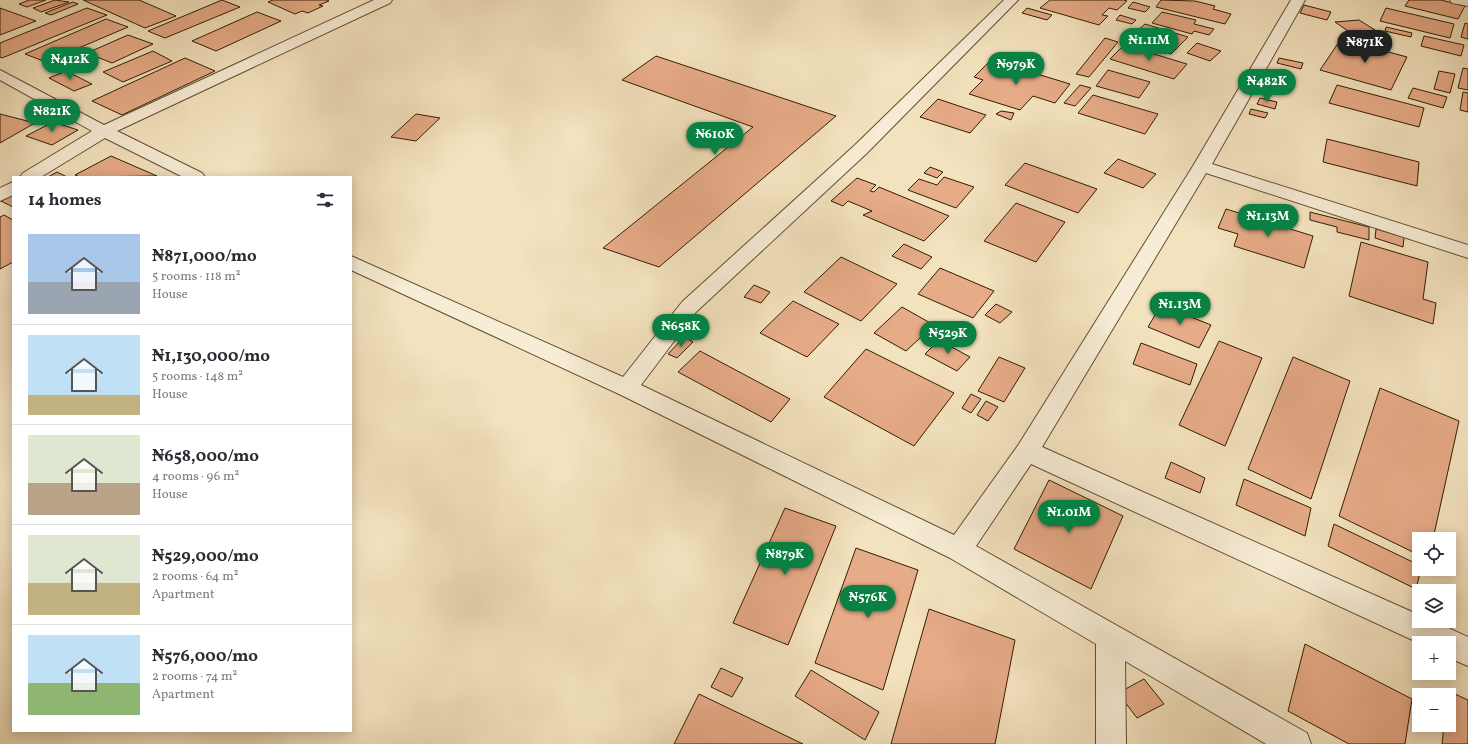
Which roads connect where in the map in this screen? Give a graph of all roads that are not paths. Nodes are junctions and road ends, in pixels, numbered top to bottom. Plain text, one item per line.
1 (385, 0) edge
2 (1011, 0) edge
3 (1298, 0) edge
4 (1457, 0) edge
5 (1468, 2) edge
6 (0, 74) edge
7 (104, 132) junction
8 (1202, 166) junction
9 (31, 176) edge
10 (194, 176) edge
11 (12, 188) edge
12 (0, 196) edge
13 (1468, 252) edge
14 (352, 262) edge
15 (627, 388) junction
16 (1027, 450) junction
17 (959, 550) junction
18 (1434, 636) edge
19 (1110, 637) junction
20 (1456, 646) edge
21 (1468, 652) edge
22 (1111, 744) edge
23 (1296, 744) edge

1 - 7 street
2 - 15 street
3 - 8 street
4 - 5 street
6 - 7 street
7 - 9 street
7 - 10 street
8 - 13 street
8 - 16 street
11 - 12 street
14 - 15 street
15 - 17 street
16 - 17 street
16 - 18 street
17 - 19 street
19 - 22 street
19 - 23 street
20 - 21 street

